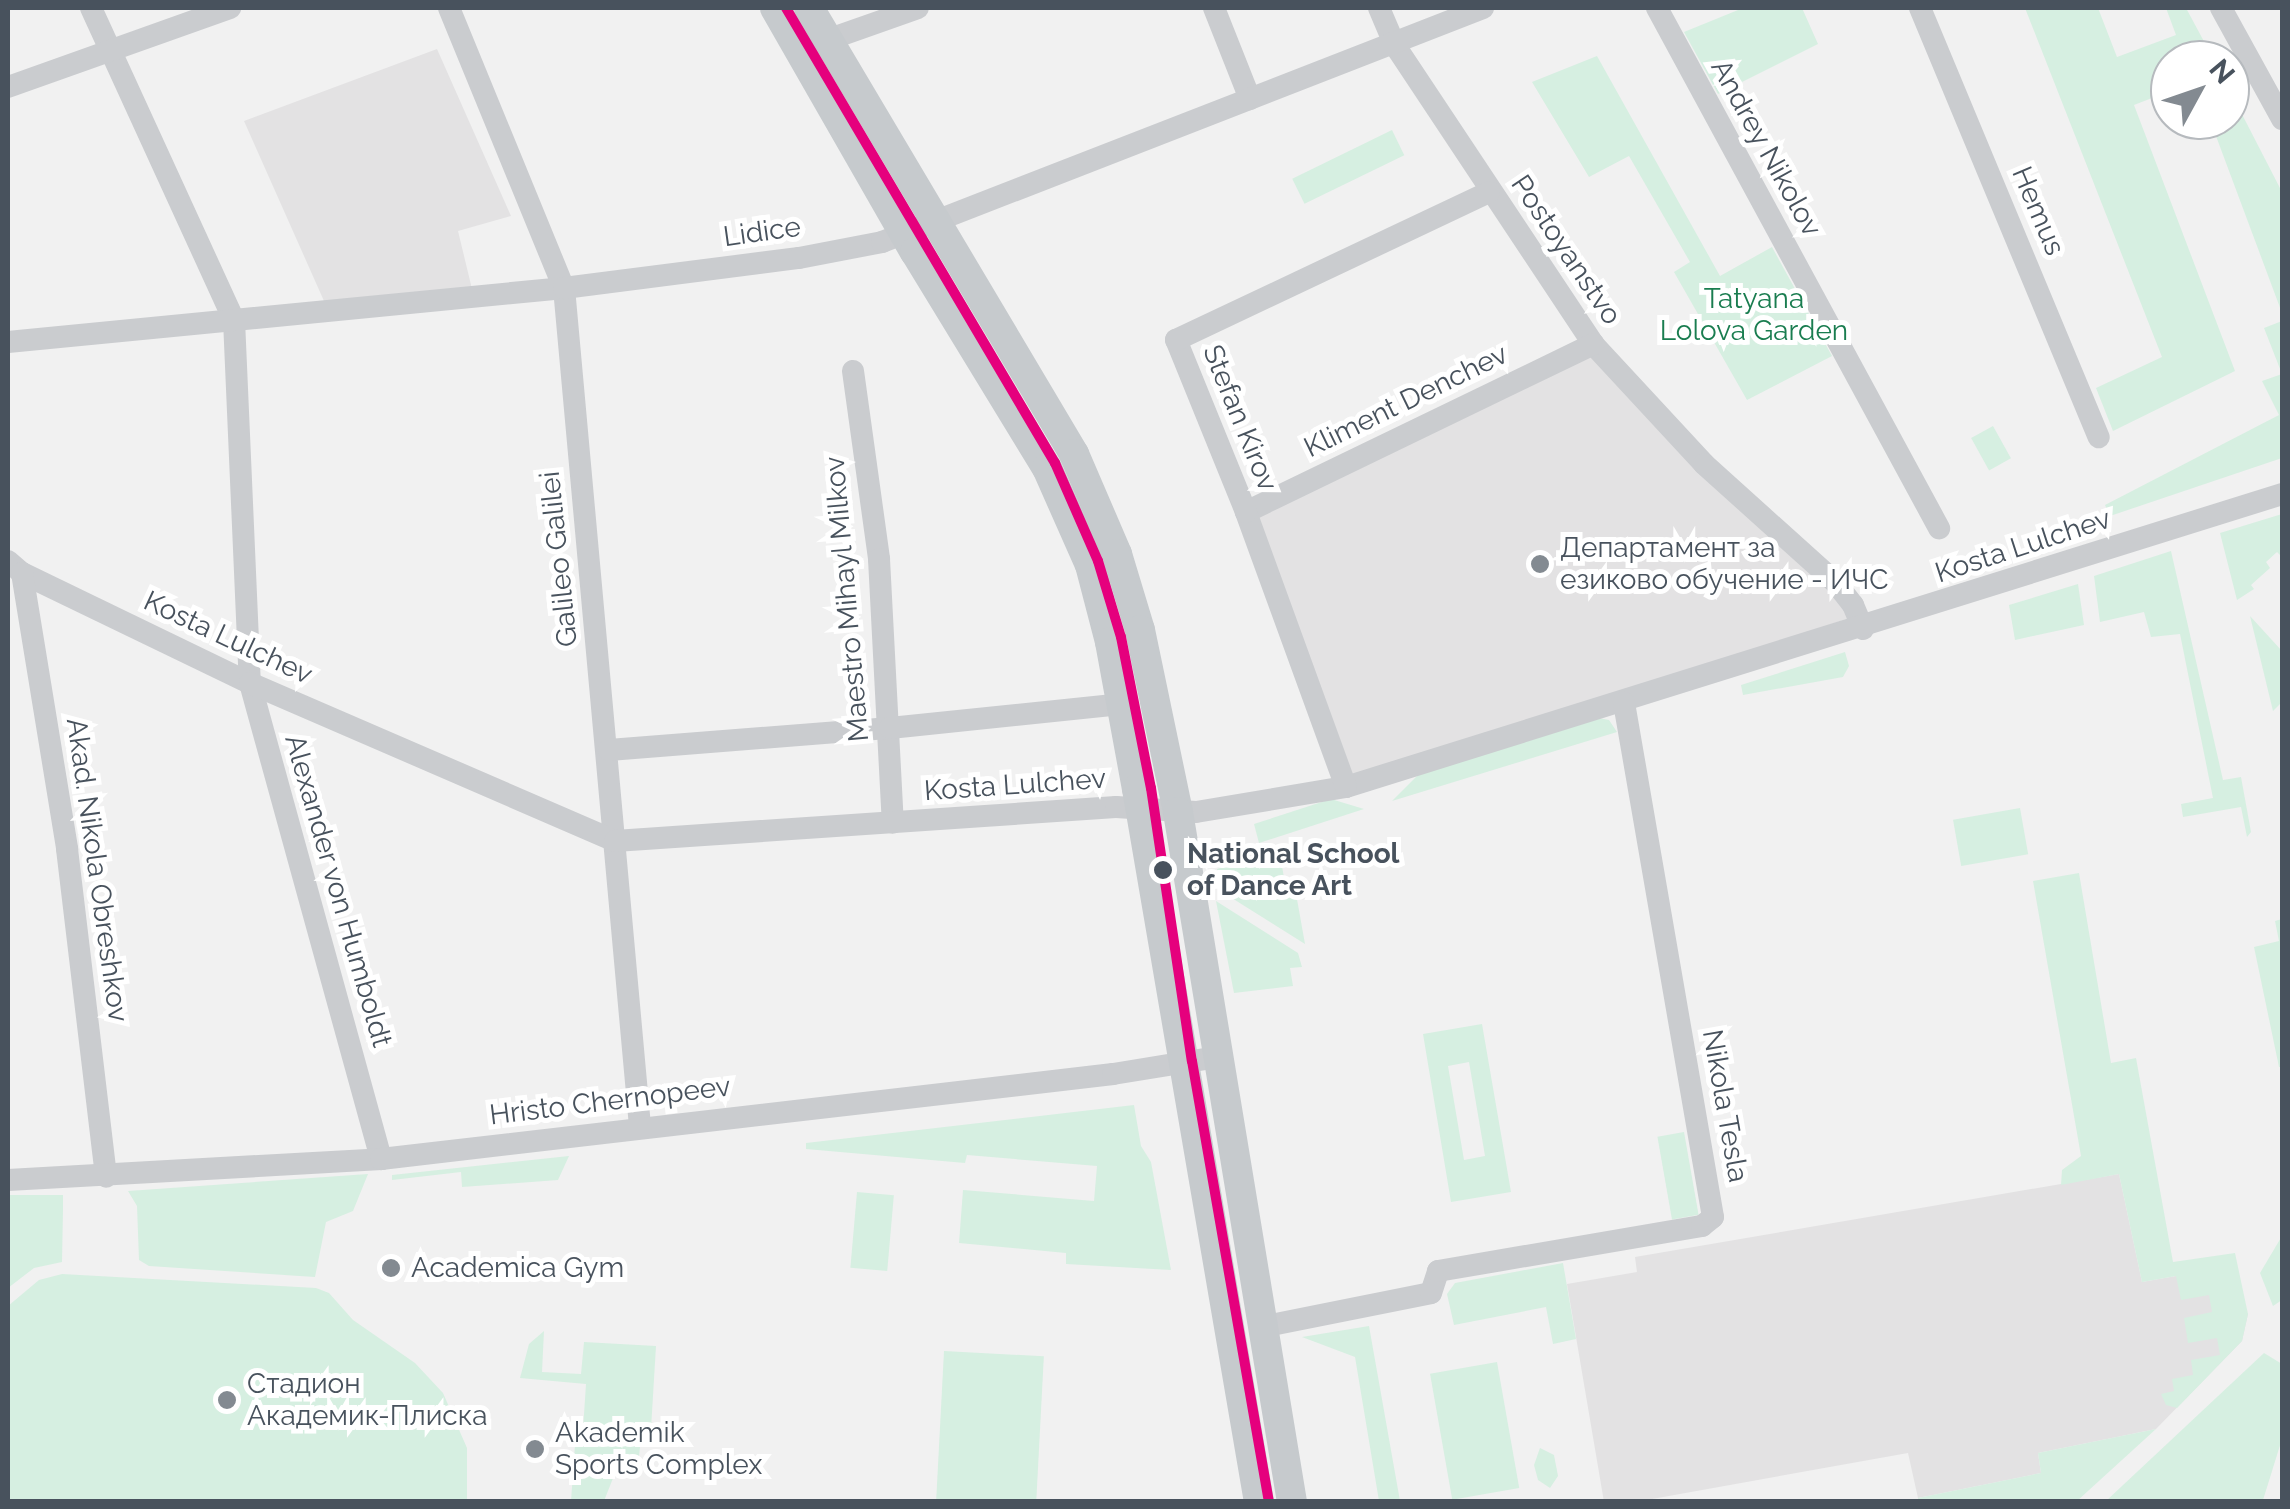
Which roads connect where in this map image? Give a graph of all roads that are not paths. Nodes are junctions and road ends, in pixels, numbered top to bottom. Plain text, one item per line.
1 (91, 8) edge
2 (230, 8) edge
3 (448, 8) edge
4 (774, 8) edge
5 (808, 8) edge
6 (918, 8) edge
7 (1214, 8) edge
8 (1379, 8) edge
9 (1483, 8) edge
10 (1657, 8) edge
11 (1920, 8) edge
12 (2220, 8) edge
13 (1394, 44) junction
14 (814, 45) junction
15 (111, 50) junction
16 (8, 87) edge
17 (1250, 100) junction
18 (2282, 119) edge
19 (1489, 192) junction
20 (935, 222) junction
21 (904, 234) junction
22 (564, 288) junction
23 (234, 320) junction
24 (8, 342) edge
25 (1593, 344) junction
26 (854, 371) dead end
27 (2099, 437) dead end
28 (2282, 494) edge
29 (1246, 512) junction
30 (1938, 528) dead end
31 (14, 567) edge
32 (1862, 629) junction
33 (250, 683) junction
34 (1624, 703) junction
35 (1122, 704) junction
36 (890, 728) junction
37 (609, 750) junction
38 (1346, 787) junction
39 (1140, 809) junction
40 (1178, 812) junction
41 (893, 823) junction
42 (615, 841) junction
43 (1217, 1058) junction
44 (1182, 1063) junction
45 (640, 1126) junction
46 (381, 1160) junction
47 (106, 1176) junction
48 (8, 1180) edge
49 (1262, 1326) junction
50 (1260, 1502) edge
51 (1292, 1502) edge

1 - 15 street, Alexander von Humboldt
2 - 15 street
3 - 22 street, Galileo Galilei
4 - 14 main road
5 - 14 main road
6 - 14 street
7 - 17 street
8 - 13 street, Postoyanstvo
9 - 13 street, Lidice
10 - 30 street, Andrey Nikolov
11 - 27 street, Hemus
12 - 18 street
13 - 17 street, Lidice
13 - 19 street, Postoyanstvo
14 - 20 main road
14 - 21 main road
15 - 16 street
15 - 23 street, Alexander von Humboldt
17 - 20 street, Lidice
19 - 25 street, Postoyanstvo
19 - 29 street, Stefan Kirov
20 - 21 street, Lidice
20 - 40 main road
21 - 22 street, Lidice
21 - 35 main road
22 - 23 street, Lidice
22 - 37 street, Galileo Galilei
23 - 24 street, Lidice
23 - 33 street, Alexander von Humboldt
25 - 29 street, Kliment Denchev
25 - 32 street, Postoyanstvo
26 - 36 street, Maestro Mihayl Milkov
28 - 32 street, Kosta Lulchev
29 - 38 street, Stefan Kirov
31 - 33 street, Kosta Lulchev
31 - 47 street, Akad. Nikola Obreshkov
32 - 34 street, Kosta Lulchev
33 - 42 street, Kosta Lulchev
33 - 46 street, Alexander von Humboldt
34 - 38 street, Kosta Lulchev
34 - 49 street
35 - 36 street
35 - 39 main road
36 - 37 street
36 - 41 street, Maestro Mihayl Milkov
37 - 42 street, Galileo Galilei
38 - 40 street, Kosta Lulchev
39 - 40 street, Kosta Lulchev
39 - 41 street, Kosta Lulchev
39 - 44 main road
40 - 43 main road
41 - 42 street, Kosta Lulchev
42 - 45 street, Galileo Galilei
43 - 44 street, Hristo Chernopeev
43 - 49 main road
44 - 45 street, Hristo Chernopeev
44 - 50 main road
45 - 46 street, Hristo Chernopeev
46 - 47 street, Hristo Chernopeev
47 - 48 street, Hristo Chernopeev
49 - 51 main road

